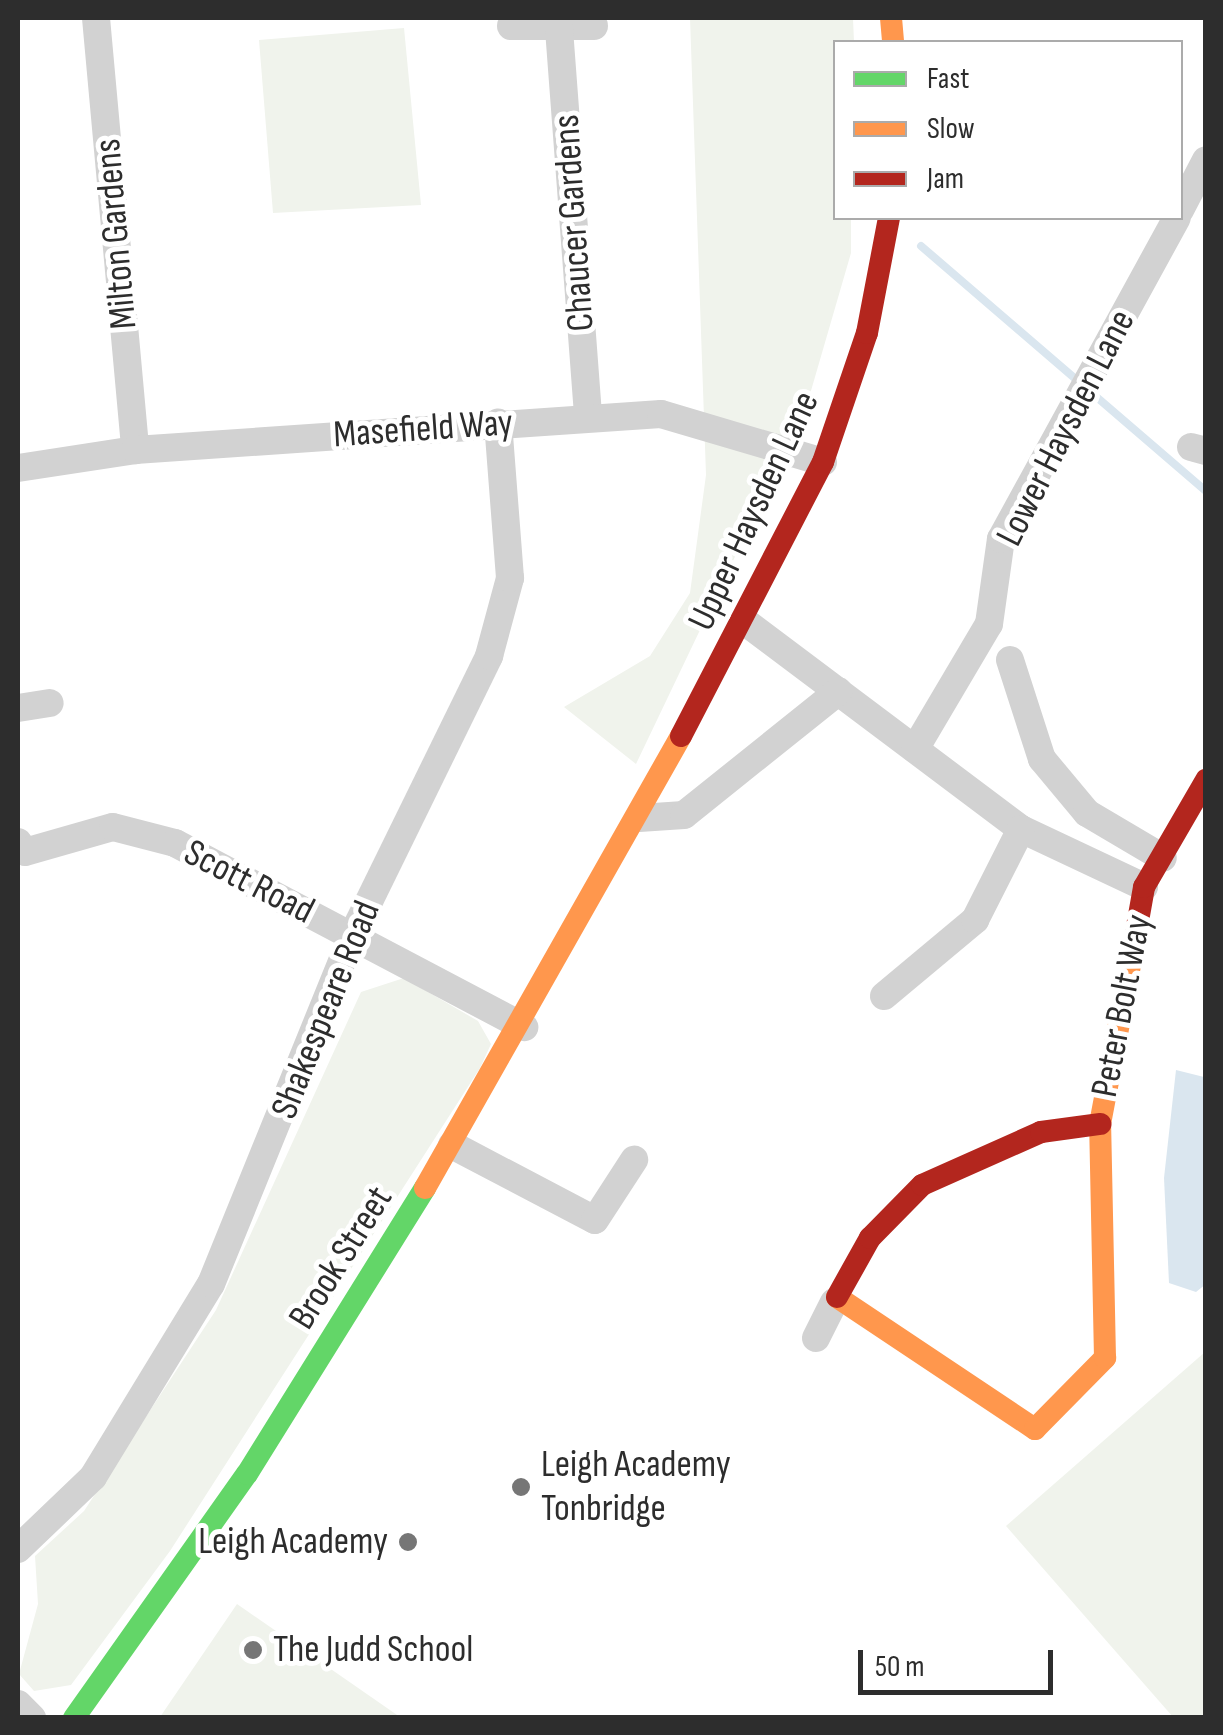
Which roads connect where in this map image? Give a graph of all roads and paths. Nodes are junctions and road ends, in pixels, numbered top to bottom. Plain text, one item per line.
1 (96, 18) edge
2 (511, 26) dead end
3 (594, 26) dead end
4 (559, 29) junction
5 (1206, 160) edge
6 (1183, 204) edge
7 (888, 220) edge
8 (1176, 220) edge
9 (588, 417) junction
10 (498, 422) junction
11 (135, 450) junction
12 (823, 462) junction
13 (18, 468) edge
14 (744, 621) junction
15 (1010, 660) dead end
16 (839, 691) junction
17 (50, 703) dead end
18 (18, 708) edge
19 (915, 749) junction
20 (1206, 780) edge
21 (639, 818) junction
22 (1022, 829) junction
23 (18, 842) edge
24 (1163, 858) junction
25 (1144, 887) junction
26 (352, 936) junction
27 (884, 996) dead end
28 (524, 1027) junction
29 (1100, 1124) junction
30 (452, 1145) junction
31 (634, 1160) dead end
32 (834, 1302) junction
33 (816, 1338) dead end
34 (18, 1547) edge
35 (18, 1704) edge
36 (32, 1718) edge
37 (74, 1718) edge

1 - 11 street, Milton Gardens
2 - 4 street
3 - 4 street
4 - 9 street, Chaucer Gardens
5 - 6 street
7 - 12 street, Upper Haysden Lane
8 - 19 street, Lower Haysden Lane
9 - 10 street, Masefield Way
9 - 12 street, Masefield Way
10 - 11 street, Masefield Way
10 - 26 street, Shakespeare Road
11 - 13 street, Masefield Way
12 - 14 street, Upper Haysden Lane
14 - 16 street
14 - 21 street, Upper Haysden Lane
15 - 24 street
16 - 19 street
16 - 21 street
17 - 18 street
19 - 22 street
20 - 24 street
21 - 28 street, Brook Street
22 - 25 street
22 - 27 street
23 - 26 street, Scott Road
24 - 25 street
25 - 29 street, Peter Bolt Way
26 - 28 street, Scott Road
26 - 34 street, Shakespeare Road
28 - 30 street, Brook Street
29 - 32 street, Peter Bolt Way
29 - 32 street, Peter Bolt Way
30 - 31 street
30 - 37 street, Brook Street
32 - 33 street, Peter Bolt Way
35 - 36 street

